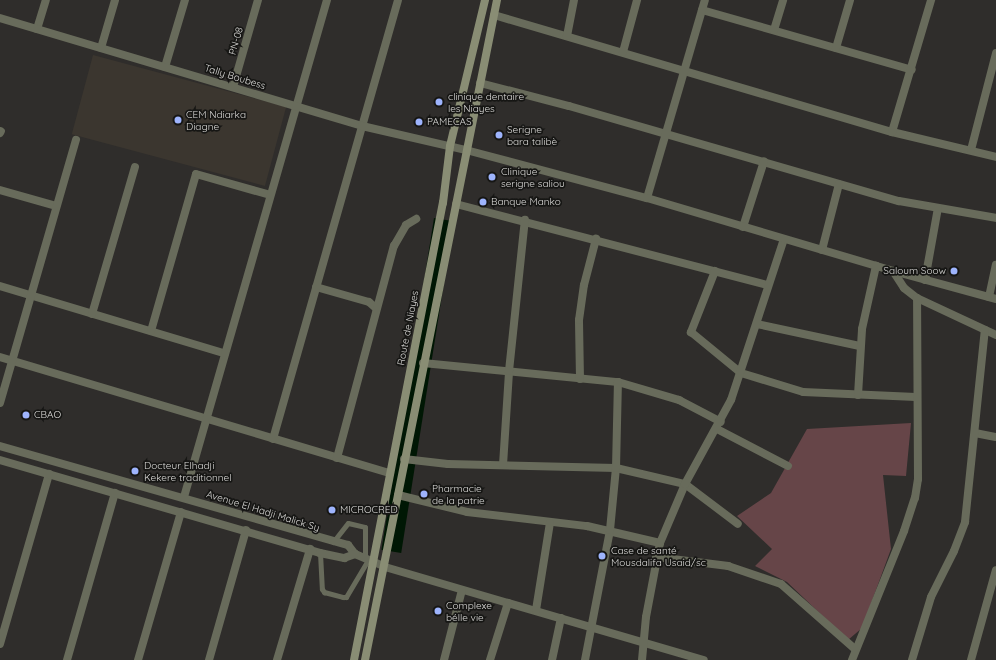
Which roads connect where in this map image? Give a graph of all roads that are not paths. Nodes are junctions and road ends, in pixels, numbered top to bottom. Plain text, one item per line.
1 (46, 0) edge
2 (115, 0) edge
3 (185, 0) edge
4 (258, 0) edge
5 (327, 0) edge
6 (398, 0) edge
7 (485, 0) edge
8 (497, 0) edge
9 (574, 0) edge
10 (637, 0) edge
11 (705, 0) edge
12 (783, 0) edge
13 (850, 0) edge
14 (932, 0) edge
15 (702, 10) junction
16 (494, 16) junction
17 (0, 18) edge
18 (38, 29) junction
19 (774, 30) junction
20 (567, 36) junction
21 (101, 48) junction
22 (836, 48) junction
23 (623, 52) junction
24 (996, 53) edge
25 (165, 67) junction
26 (684, 69) junction
27 (912, 70) junction
28 (480, 83) junction
29 (233, 87) junction
30 (296, 106) junction
31 (362, 126) junction
32 (892, 132) junction
33 (666, 133) junction
34 (76, 140) dead end
35 (450, 146) junction
36 (466, 150) junction
37 (970, 150) junction
38 (996, 157) edge
39 (764, 161) junction
40 (135, 167) dead end
41 (839, 184) junction
42 (0, 190) edge
43 (270, 195) junction
44 (647, 198) junction
45 (456, 204) junction
46 (56, 206) junction
47 (938, 208) junction
48 (996, 218) edge
49 (416, 219) dead end
50 (525, 220) junction
51 (743, 227) junction
52 (596, 239) junction
53 (784, 239) junction
54 (822, 250) junction
55 (996, 265) edge
56 (876, 266) junction
57 (715, 271) junction
58 (893, 271) junction
59 (925, 280) junction
60 (768, 285) junction
61 (0, 286) edge
62 (316, 287) junction
63 (31, 295) junction
64 (917, 298) junction
65 (993, 298) edge
66 (376, 308) junction
67 (92, 314) junction
68 (757, 324) junction
69 (985, 330) junction
70 (151, 331) junction
71 (996, 335) edge
72 (860, 346) junction
73 (224, 353) junction
74 (0, 357) edge
75 (12, 361) junction
76 (423, 363) junction
77 (509, 371) junction
78 (741, 373) junction
79 (580, 379) junction
80 (618, 382) junction
81 (858, 396) junction
82 (916, 397) junction
83 (0, 403) edge
84 (205, 418) junction
85 (719, 425) junction
86 (974, 433) junction
87 (996, 437) edge
88 (273, 438) junction
89 (0, 446) edge
90 (337, 458) junction
91 (404, 459) junction
92 (0, 460) edge
93 (503, 465) junction
94 (788, 466) dead end
95 (616, 468) junction
96 (49, 474) junction
97 (390, 474) junction
98 (685, 484) junction
99 (115, 493) junction
100 (398, 495) junction
101 (184, 497) junction
102 (181, 512) junction
103 (550, 524) junction
104 (738, 524) dead end
105 (246, 530) junction
106 (610, 530) junction
107 (333, 542) junction
108 (660, 543) junction
109 (310, 550) junction
110 (320, 553) junction
111 (355, 554) junction
112 (656, 557) junction
113 (369, 561) junction
114 (385, 566) junction
115 (996, 570) edge
116 (462, 590) junction
117 (508, 603) junction
118 (536, 610) junction
119 (561, 618) junction
120 (590, 625) junction
121 (645, 643) junction
122 (0, 644) edge
123 (855, 649) junction
124 (700, 659) edge
125 (67, 660) edge
126 (138, 660) edge
127 (209, 660) edge
128 (277, 660) edge
129 (354, 660) edge
130 (365, 660) edge
131 (444, 660) edge
132 (490, 660) edge
133 (552, 660) edge
134 (585, 660) edge
135 (642, 660) edge
136 (852, 660) edge
137 (912, 660) edge
138 (971, 660) edge

1 - 18 street
2 - 21 street
3 - 25 street
4 - 29 street, PN-08
5 - 30 street
6 - 31 street
7 - 35 main road, Route de Niayes
8 - 16 main road
9 - 20 street
10 - 23 street
11 - 15 street
12 - 19 street
13 - 22 street
14 - 27 street
15 - 19 street
15 - 26 street
16 - 20 street
16 - 28 main road
17 - 18 street, Tally Boubess
18 - 21 street, Tally Boubess
19 - 22 street
20 - 23 street
21 - 25 street, Tally Boubess
22 - 27 street
23 - 26 street
24 - 37 street
25 - 29 street, Tally Boubess
26 - 32 street
26 - 33 street
27 - 32 street
28 - 33 street
28 - 36 main road
29 - 30 street, Tally Boubess
30 - 31 street, Tally Boubess
30 - 43 street
31 - 35 street, Tally Boubess
31 - 62 street
32 - 37 street
33 - 39 street
33 - 44 street
34 - 46 street
35 - 36 street, Tally Boubess
35 - 97 main road, Route de Niayes
36 - 44 street, Tally Boubess
36 - 45 main road
37 - 38 street
39 - 41 street
39 - 51 street
40 - 67 street
41 - 47 street
41 - 54 street
42 - 46 street
43 - 70 street
43 - 73 street
44 - 51 street, Tally Boubess
45 - 50 street
45 - 76 main road
46 - 63 street
47 - 48 street
47 - 59 street
49 - 66 street
50 - 52 street
50 - 77 street
51 - 53 street, Tally Boubess
52 - 57 street
52 - 79 street
53 - 54 street, Tally Boubess
53 - 60 street
54 - 56 street, Tally Boubess
55 - 65 street
56 - 58 street, Tally Boubess
56 - 72 street
57 - 60 street
57 - 78 street
58 - 59 street, Tally Boubess
58 - 64 street
59 - 65 street, Tally Boubess
60 - 68 street
61 - 63 street
62 - 66 street
62 - 88 street
63 - 67 street
63 - 75 street
64 - 69 street
64 - 82 street
66 - 90 street
67 - 70 street
68 - 72 street
68 - 78 street
69 - 71 street
69 - 86 street
70 - 73 street
72 - 81 street
73 - 84 street
74 - 75 street
75 - 83 street
75 - 84 street
76 - 77 street
76 - 91 main road
77 - 79 street
77 - 93 street
78 - 81 street
78 - 85 street
79 - 80 street
80 - 85 street
80 - 95 street
81 - 82 street
82 - 123 street
84 - 88 street
84 - 101 street
85 - 94 street
85 - 98 street
86 - 87 street
86 - 137 street
88 - 90 street
89 - 101 street, Avenue El Hadji Malick Sy
90 - 97 street
91 - 93 street
91 - 100 main road
92 - 96 street
93 - 95 street
95 - 98 street
95 - 106 street
96 - 99 street
96 - 122 street
97 - 113 main road, Route de Niayes
98 - 104 street
98 - 108 street
99 - 102 street
99 - 125 street
100 - 103 street
100 - 114 main road
101 - 107 street, Avenue El Hadji Malick Sy
102 - 105 street
102 - 126 street
103 - 106 street
103 - 118 street
105 - 109 street
105 - 127 street
106 - 108 street
106 - 120 street
107 - 111 street, Avenue El Hadji Malick Sy
107 - 113 lane
108 - 112 street
109 - 110 street
109 - 128 street
110 - 111 street
110 - 113 lane
111 - 113 street, Avenue El Hadji Malick Sy
112 - 121 street
112 - 123 street
113 - 114 street, Avenue El Hadji Malick Sy
113 - 129 main road, Route de Niayes
114 - 116 street, Avenue El Hadji Malick Sy
114 - 130 main road
115 - 138 street
116 - 117 street, Avenue El Hadji Malick Sy
116 - 131 street
117 - 118 street, Avenue El Hadji Malick Sy
117 - 132 street
118 - 119 street, Avenue El Hadji Malick Sy
119 - 120 street, Avenue El Hadji Malick Sy
119 - 133 street
120 - 121 street, Avenue El Hadji Malick Sy
120 - 134 street
121 - 124 street, Avenue El Hadji Malick Sy
121 - 135 street
123 - 136 street

